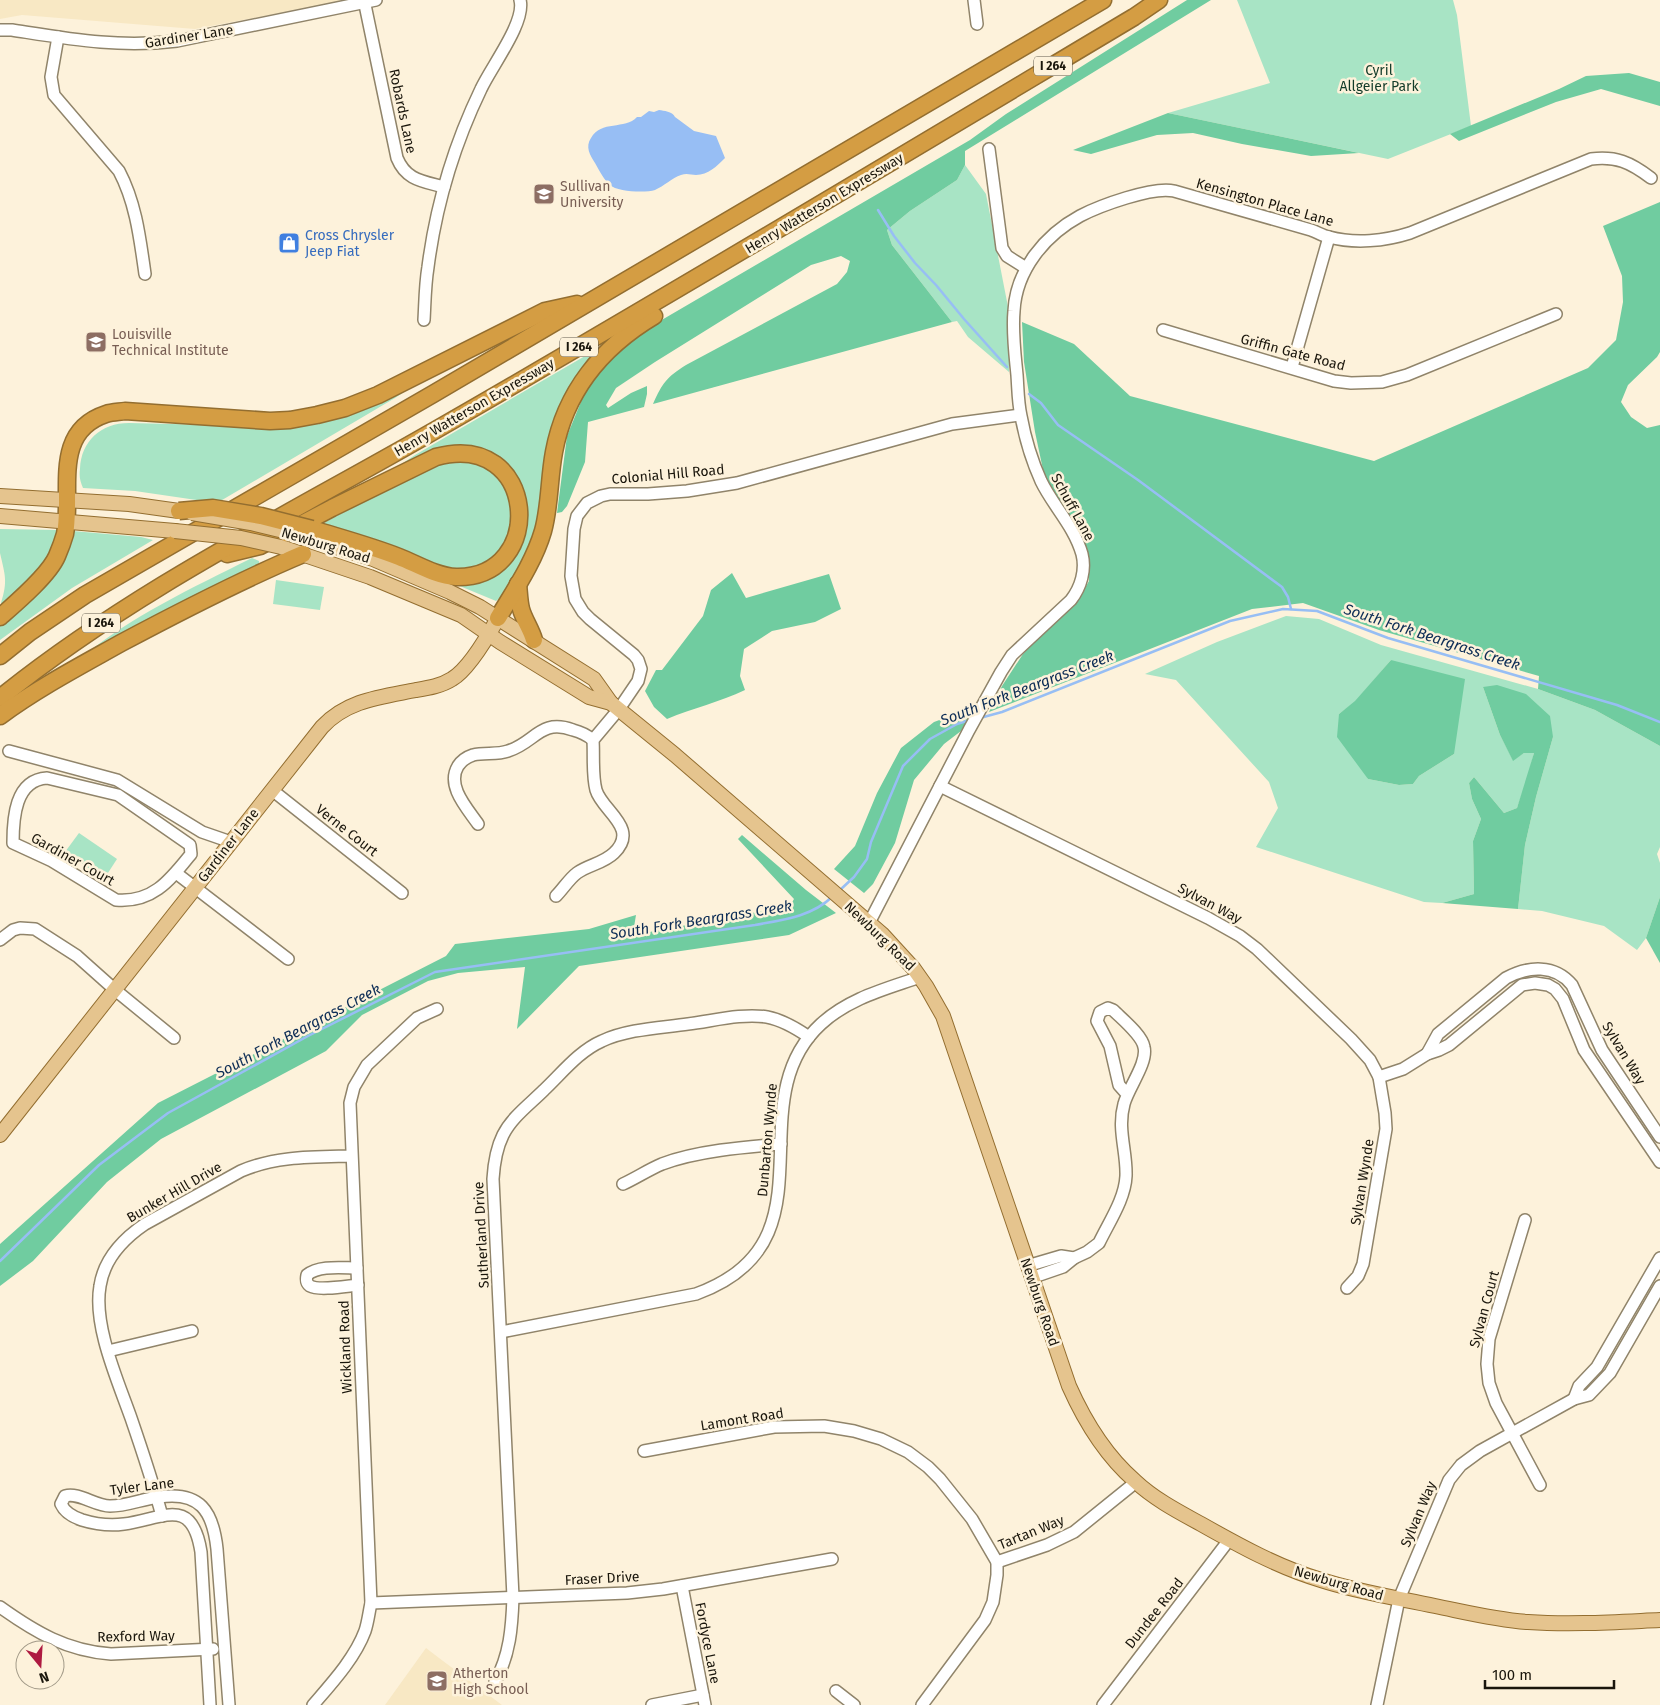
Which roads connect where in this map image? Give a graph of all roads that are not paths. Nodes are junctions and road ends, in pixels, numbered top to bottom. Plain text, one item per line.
1 (520, 0) edge
2 (974, 0) edge
3 (1103, 0) edge
4 (1159, 0) edge
5 (368, 1) edge
6 (977, 24) dead end
7 (0, 30) edge
8 (58, 37) junction
9 (989, 150) dead end
10 (1651, 178) dead end
11 (444, 187) junction
12 (1329, 237) junction
13 (729, 260) junction
14 (1026, 268) junction
15 (144, 274) dead end
16 (593, 300) junction
17 (1556, 314) dead end
18 (424, 320) dead end
19 (1163, 330) dead end
20 (1292, 367) junction
21 (1020, 415) junction
22 (0, 496) edge
23 (66, 500) junction
24 (179, 511) junction
25 (0, 516) edge
26 (66, 522) junction
27 (303, 554) junction
28 (210, 558) junction
29 (518, 584) junction
30 (0, 617) edge
31 (498, 618) junction
32 (488, 634) junction
33 (534, 640) junction
34 (0, 656) edge
35 (0, 698) edge
36 (615, 706) junction
37 (0, 716) edge
38 (593, 740) junction
39 (9, 751) dead end
40 (940, 786) junction
41 (272, 790) junction
42 (478, 824) dead end
43 (231, 842) junction
44 (176, 873) junction
45 (195, 888) junction
46 (402, 893) dead end
47 (556, 896) dead end
48 (869, 923) junction
49 (0, 940) edge
50 (288, 959) dead end
51 (920, 977) junction
52 (114, 990) junction
53 (1582, 1005) junction
54 (437, 1009) dead end
55 (1568, 1011) junction
56 (808, 1037) junction
57 (174, 1038) dead end
58 (1427, 1054) junction
59 (1379, 1077) junction
60 (1127, 1094) junction
61 (0, 1135) edge
62 (1660, 1137) edge
63 (781, 1144) junction
64 (351, 1156) junction
65 (1660, 1162) edge
66 (623, 1184) dead end
67 (1525, 1220) dead end
68 (1660, 1258) edge
69 (357, 1268) junction
70 (1029, 1272) junction
71 (358, 1286) junction
72 (1660, 1286) edge
73 (1347, 1288) dead end
74 (192, 1331) dead end
75 (501, 1332) junction
76 (1606, 1350) junction
77 (108, 1351) junction
78 (1618, 1357) junction
79 (1574, 1399) junction
80 (1512, 1433) junction
81 (644, 1451) dead end
82 (1136, 1482) junction
83 (1540, 1484) dead end
84 (157, 1497) junction
85 (162, 1516) junction
86 (1229, 1540) junction
87 (832, 1560) dead end
88 (997, 1562) junction
89 (682, 1586) junction
90 (513, 1598) junction
91 (1399, 1599) junction
92 (371, 1603) junction
93 (0, 1607) edge
94 (1660, 1620) edge
95 (225, 1648) junction
96 (207, 1649) junction
97 (496, 1682) dead end
98 (836, 1691) dead end
99 (704, 1700) edge
100 (210, 1705) edge
101 (229, 1705) edge
102 (313, 1705) edge
103 (652, 1705) edge
104 (854, 1705) edge
105 (922, 1705) edge
106 (1103, 1705) edge
107 (1377, 1705) edge

1 - 11 street
2 - 6 street
3 - 16 highway, I 264
4 - 13 highway, Henry Watterson Expressway / I 264
5 - 8 street, Gardiner Lane
5 - 11 street, Robards Lane
7 - 8 street, Gardiner Lane
8 - 15 street
9 - 14 street
10 - 12 street, Kensington Place Lane
11 - 18 street
12 - 14 street, Kensington Place Lane
12 - 20 street
13 - 28 highway, Henry Watterson Expressway / I 264
13 - 29 highway
14 - 21 street, Schuff Lane
16 - 23 highway
16 - 34 highway, I 264
17 - 20 street, Griffin Gate Road
19 - 20 street, Griffin Gate Road
21 - 36 street, Colonial Hill Road
21 - 40 street, Schuff Lane
22 - 23 main road, Newburg Road
23 - 24 main road, Newburg Road
23 - 26 highway
24 - 28 highway, bridge
24 - 31 main road, Newburg Road, bridge
25 - 26 main road, Newburg Road
26 - 27 main road, Newburg Road, bridge
26 - 30 highway
27 - 32 main road, Newburg Road
27 - 37 highway
28 - 35 highway, Henry Watterson Expressway / I 264
29 - 31 highway
29 - 33 highway
31 - 32 main road, Gardiner Lane
31 - 33 main road, Newburg Road
32 - 36 main road, Newburg Road
32 - 41 main road, Gardiner Lane
33 - 36 main road, Newburg Road
36 - 38 street
36 - 48 main road, Newburg Road
38 - 42 street
38 - 47 street
39 - 43 street
40 - 48 street, Schuff Lane
40 - 59 street, Sylvan Way
41 - 43 main road, Gardiner Lane
41 - 46 street, Verne Court
43 - 45 main road, Gardiner Lane
44 - 44 street, Gardiner Court
44 - 45 street
45 - 50 street
45 - 52 main road, Gardiner Lane
48 - 51 main road, Newburg Road
49 - 52 street
51 - 56 street, Dunbarton Wynde
51 - 70 main road, Newburg Road
52 - 57 street
52 - 61 main road, Gardiner Lane
53 - 55 street
53 - 58 street, Sylvan Way
53 - 62 street, Sylvan Way
54 - 64 street, Wickland Road
55 - 58 street, Sylvan Way
55 - 65 street, Sylvan Way
56 - 63 street, Dunbarton Wynde
56 - 75 street, Sutherland Drive
58 - 59 street, Sylvan Way
59 - 73 street, Sylvan Wynde
60 - 60 street
60 - 70 street
63 - 66 street
63 - 75 street, Dunbarton Wynde
64 - 69 street, Wickland Road
64 - 77 street, Bunker Hill Drive
67 - 80 street, Sylvan Court
68 - 76 street, Sylvan Way
69 - 71 street, Wickland Road
69 - 71 street
70 - 82 main road, Newburg Road
71 - 92 street, Wickland Road
72 - 78 street, Sylvan Way
74 - 77 street
75 - 90 street, Sutherland Drive
76 - 78 street
76 - 79 street, Sylvan Way
77 - 84 street, Bunker Hill Drive
78 - 79 street, Sylvan Way
79 - 80 street, Sylvan Way
80 - 83 street, Sylvan Court
80 - 91 street, Sylvan Way
81 - 88 street, Lamont Road
82 - 86 main road, Newburg Road
82 - 88 street, Tartan Way
84 - 85 street, Bunker Hill Drive
84 - 85 street, Tyler Lane
84 - 95 street, Tyler Lane
85 - 96 street, Tyler Lane
86 - 91 main road, Newburg Road
86 - 106 street, Dundee Road
87 - 89 street, Fraser Drive
88 - 105 street, Tartan Way
89 - 90 street, Fraser Drive
89 - 99 street, Fordyce Lane
90 - 92 street, Fraser Drive
90 - 97 street, Sutherland Drive
91 - 94 main road, Newburg Road
91 - 107 street, Sylvan Way
92 - 102 street, Wickland Road
93 - 96 street, Rexford Way
95 - 96 street, Rexford Way
95 - 101 street, Tyler Lane
96 - 100 street, Tyler Lane
98 - 104 street
99 - 103 street

